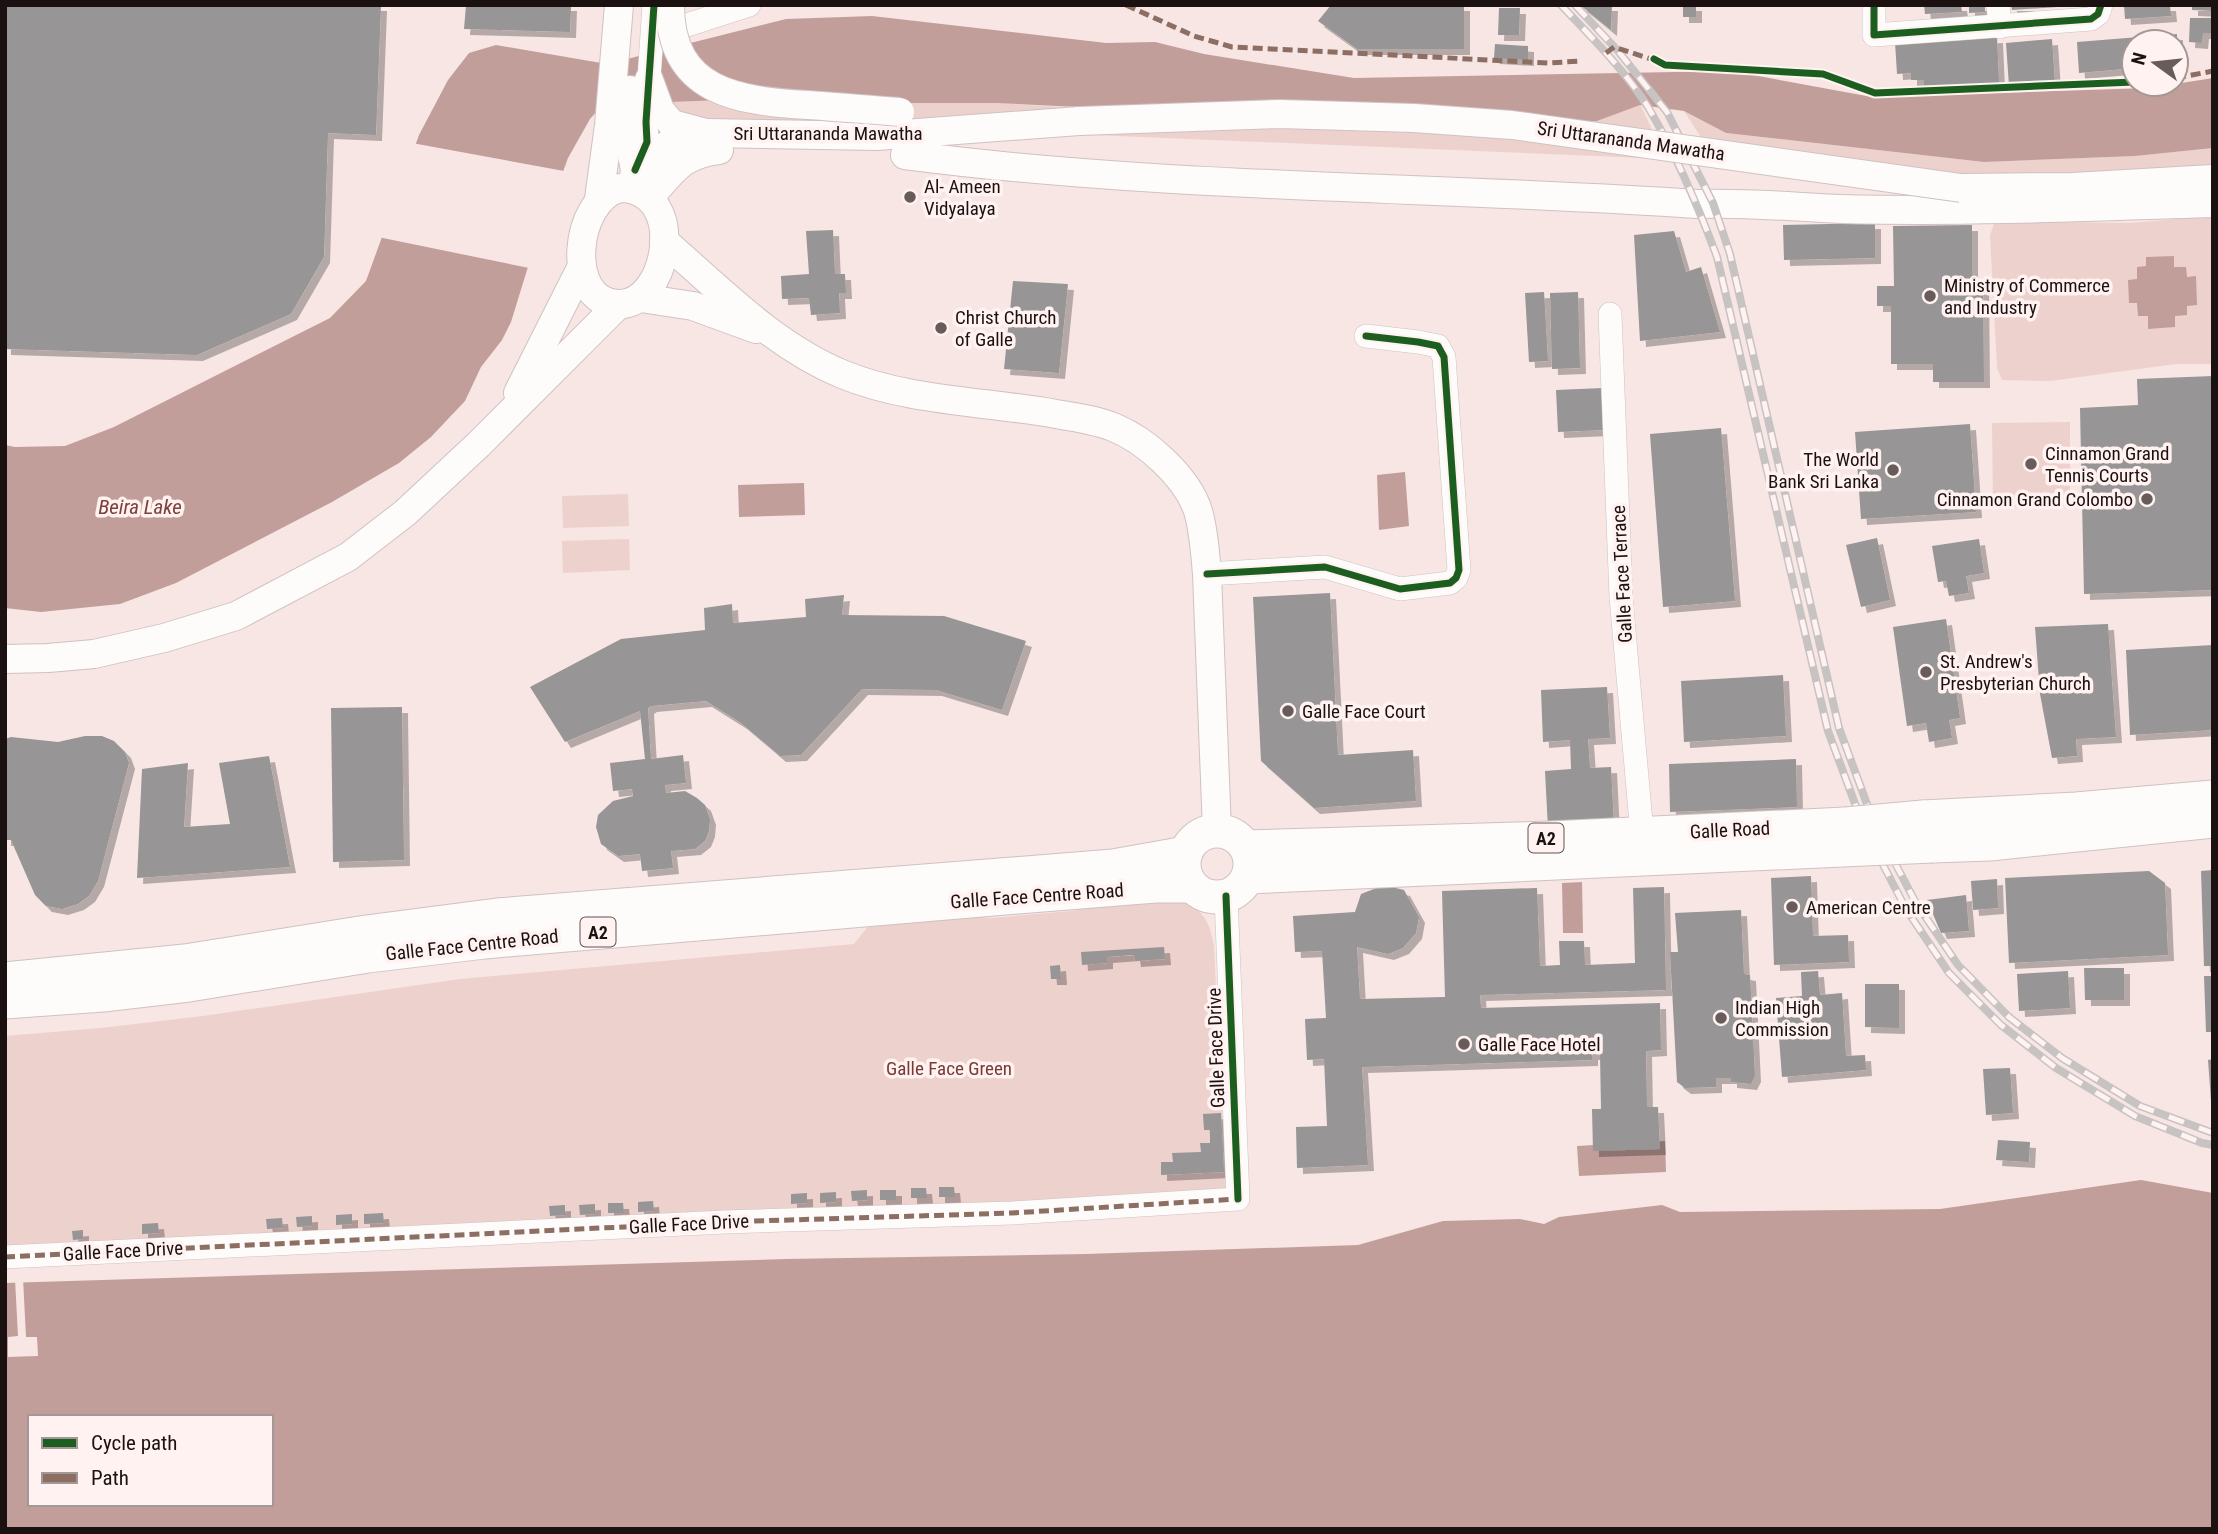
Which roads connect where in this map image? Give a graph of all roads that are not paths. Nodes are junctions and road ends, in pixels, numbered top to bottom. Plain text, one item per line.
1 (619, 5) edge
2 (635, 5) edge
3 (654, 5) edge
4 (670, 5) edge
5 (749, 5) edge
6 (1874, 5) edge
7 (2101, 5) edge
8 (1999, 16) edge
9 (652, 37) junction
10 (649, 80) joint
11 (1046, 124) junction
12 (639, 126) junction
13 (706, 133) junction
14 (905, 155) junction
15 (2213, 179) edge
16 (638, 186) junction
17 (599, 199) junction
18 (2213, 203) edge
19 (664, 241) junction
20 (582, 266) junction
21 (629, 301) junction
22 (1610, 314) dead end
23 (775, 336) junction
24 (1366, 337) dead end
25 (504, 421) junction
26 (1207, 574) junction
27 (5, 659) edge
28 (2213, 797) edge
29 (2213, 821) edge
30 (1217, 831) junction
31 (1942, 831) junction
32 (1642, 834) junction
33 (1844, 837) junction
34 (1186, 853) junction
35 (1240, 873) junction
36 (1192, 886) junction
37 (367, 944) junction
38 (5, 978) edge
39 (5, 1002) edge
40 (5, 1257) edge

1 - 12 main road
2 - 12 main road
3 - 9 street
4 - 11 main road, bridge
5 - 9 street
6 - 8 street
7 - 8 street
9 - 10 street
10 - 12 main road
11 - 13 main road, Sri Uttarananda Mawatha
11 - 14 main road, Sri Uttarananda Mawatha
11 - 15 main road, Sri Uttarananda Mawatha, bridge
12 - 13 main road
12 - 16 main road
12 - 17 main road
13 - 16 main road, Sri Uttarananda Mawatha
14 - 16 main road, Sri Uttarananda Mawatha
14 - 18 main road
16 - 17 main road
16 - 19 main road
17 - 20 main road
19 - 21 main road
19 - 23 main road
20 - 21 main road
20 - 25 main road
21 - 23 main road
21 - 25 main road
22 - 32 street, Galle Face Terrace
23 - 26 main road
24 - 26 street
25 - 27 main road
26 - 30 main road
28 - 31 highway, Galle Road / A2
29 - 31 highway, Galle Road / A2
30 - 34 highway
30 - 35 highway
31 - 33 highway, Galle Road / A2, bridge
32 - 33 highway, Galle Road / A2
32 - 35 highway, Galle Road / A2
33 - 35 highway, Galle Road / A2
34 - 36 highway
34 - 37 highway, Galle Face Centre Road / A2
35 - 36 highway
35 - 40 street, Galle Face Drive
36 - 37 highway, Galle Face Centre Road / A2
37 - 38 highway, Galle Face Centre Road / A2
37 - 39 highway, Galle Face Centre Road / A2

